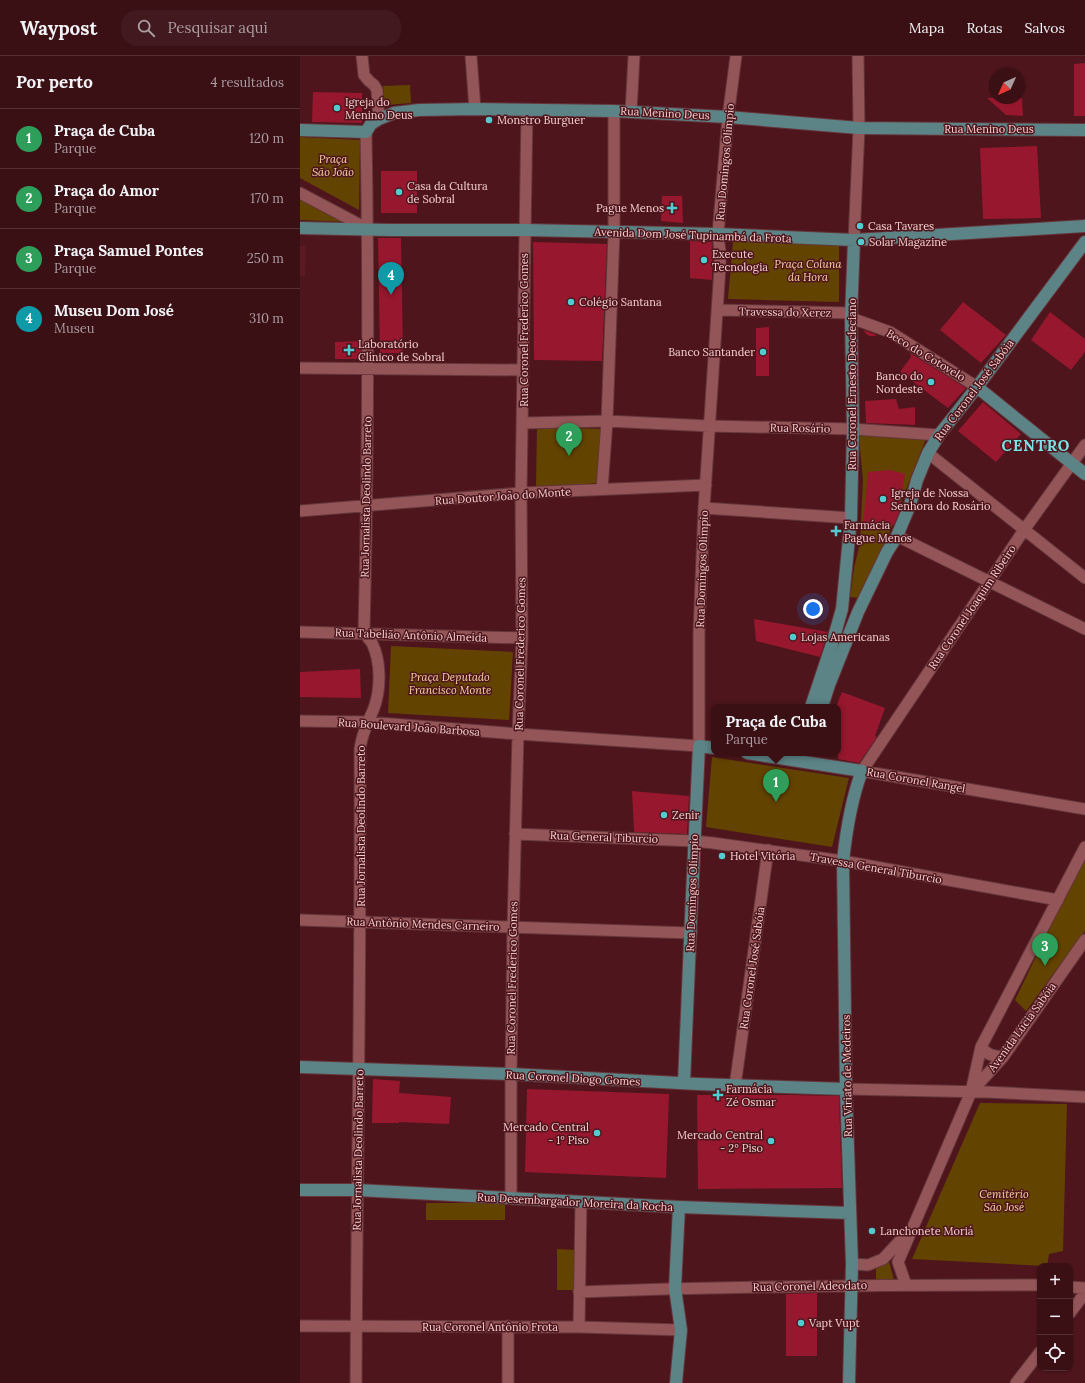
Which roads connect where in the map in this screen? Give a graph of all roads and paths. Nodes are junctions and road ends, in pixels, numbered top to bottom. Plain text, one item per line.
1 (362, 56) edge
2 (471, 56) edge
3 (634, 56) edge
4 (736, 56) edge
5 (858, 56) edge
6 (476, 109) junction
7 (527, 110) junction
8 (614, 111) junction
9 (631, 112) junction
10 (728, 117) junction
11 (379, 119) junction
12 (859, 128) junction
13 (300, 130) edge
14 (1085, 130) edge
15 (366, 132) junction
16 (300, 193) edge
17 (1085, 226) edge
18 (300, 228) edge
19 (368, 229) junction
20 (525, 230) junction
21 (614, 233) junction
22 (718, 234) junction
23 (854, 240) junction
24 (1085, 242) edge
25 (718, 310) junction
26 (851, 316) junction
27 (300, 368) edge
28 (368, 369) junction
29 (523, 370) junction
30 (977, 387) junction
31 (607, 421) junction
32 (523, 423) junction
33 (709, 426) junction
34 (853, 429) junction
35 (939, 435) junction
36 (1085, 445) edge
37 (928, 453) junction
38 (1072, 464) junction
39 (1085, 474) edge
40 (706, 485) junction
41 (602, 489) junction
42 (522, 493) junction
43 (367, 506) junction
44 (704, 508) junction
45 (300, 511) edge
46 (851, 518) junction
47 (1024, 530) junction
48 (897, 536) junction
49 (1085, 578) edge
50 (990, 582) junction
51 (1085, 629) edge
52 (300, 632) edge
53 (364, 633) junction
54 (522, 638) junction
55 (812, 704) edge
56 (823, 704) edge
57 (300, 721) edge
58 (367, 722) junction
59 (518, 734) junction
60 (699, 746) junction
61 (711, 748) edge
62 (787, 756) edge
63 (800, 757) edge
64 (862, 770) junction
65 (1085, 809) edge
66 (515, 834) junction
67 (694, 841) junction
68 (1085, 847) edge
69 (768, 850) junction
70 (843, 861) junction
71 (1058, 900) junction
72 (300, 920) edge
73 (361, 922) junction
74 (513, 928) junction
75 (691, 933) junction
76 (1085, 940) edge
77 (1081, 954) edge
78 (981, 1047) junction
79 (1003, 1057) junction
80 (300, 1067) edge
81 (359, 1069) junction
82 (511, 1074) junction
83 (684, 1083) junction
84 (735, 1086) junction
85 (846, 1089) junction
86 (971, 1092) junction
87 (1085, 1097) edge
88 (300, 1190) edge
89 (357, 1190) junction
90 (510, 1198) junction
91 (581, 1202) junction
92 (679, 1207) junction
93 (850, 1212) junction
94 (915, 1225) junction
95 (852, 1264) junction
96 (906, 1285) junction
97 (1037, 1285) edge
98 (851, 1286) junction
99 (1073, 1287) edge
100 (675, 1288) junction
101 (1085, 1288) edge
102 (579, 1292) junction
103 (1085, 1293) edge
104 (1073, 1309) edge
105 (300, 1326) edge
106 (356, 1326) junction
107 (508, 1326) junction
108 (579, 1327) junction
109 (681, 1330) junction
110 (1037, 1356) edge
111 (356, 1383) edge
112 (508, 1383) edge
113 (676, 1383) edge
114 (849, 1383) edge
115 (1016, 1383) edge

1 - 11 street
2 - 6 street
3 - 9 street
4 - 10 street, Rua Domingos Olímpio
5 - 12 street, Rua Coronel Ernesto Deocleciano
6 - 7 main road, Rua Menino Deus
6 - 11 main road, Rua Menino Deus
7 - 8 main road, Rua Menino Deus
7 - 20 street, Rua Coronel Frederico Gomes
8 - 9 main road, Rua Menino Deus
8 - 21 street
9 - 10 main road, Rua Menino Deus
10 - 12 main road, Rua Menino Deus
10 - 22 street, Rua Domingos Olímpio
11 - 15 main road, Rua Menino Deus
12 - 14 main road, Rua Menino Deus
12 - 23 street, Rua Coronel Ernesto Deocleciano
13 - 15 main road
15 - 19 street, Rua Jornalista Deolindo Barreto
16 - 19 street
17 - 23 main road, Avenida Dom José Tupinambá da Frota
18 - 19 main road, Avenida Dom José Tupinambá da Frota
19 - 20 main road, Avenida Dom José Tupinambá da Frota
19 - 28 street, Rua Jornalista Deolindo Barreto
20 - 21 main road, Avenida Dom José Tupinambá da Frota
20 - 29 street, Rua Coronel Frederico Gomes
21 - 22 main road, Avenida Dom José Tupinambá da Frota
21 - 31 street
22 - 23 main road, Avenida Dom José Tupinambá da Frota
22 - 25 street, Rua Domingos Olímpio
23 - 26 main road, Rua Coronel Ernesto Deocleciano
24 - 30 main road, Rua Coronel José Sabóia
25 - 26 street, Travessa do Xerez
25 - 33 street, Rua Domingos Olímpio
26 - 30 street, Beco do Cotovelo
26 - 34 main road, Rua Coronel Ernesto Deocleciano
27 - 28 street
28 - 29 street
28 - 43 street, Rua Jornalista Deolindo Barreto
29 - 32 street, Rua Coronel Frederico Gomes
30 - 35 main road, Rua Coronel José Sabóia
30 - 38 main road
31 - 32 street, Rua Rosário
31 - 33 street, Rua Rosário
31 - 41 street
32 - 42 street, Rua Coronel Frederico Gomes
33 - 34 street, Rua Rosário
33 - 40 street, Rua Domingos Olímpio
34 - 35 street, Rua Rosário
34 - 46 main road, Rua Coronel Ernesto Deocleciano
35 - 37 main road, Rua Coronel José Sabóia
36 - 38 street, Rua Coronel Joaquim Ribeiro
37 - 47 street
37 - 48 main road, Rua Coronel José Sabóia
38 - 39 main road
38 - 47 street, Rua Coronel Joaquim Ribeiro
40 - 41 street, Rua Doutor João do Monte
40 - 44 street, Rua Domingos Olímpio
41 - 42 street, Rua Doutor João do Monte
42 - 43 street, Rua Doutor João do Monte
42 - 54 street, Rua Coronel Frederico Gomes
43 - 45 street, Rua Doutor João do Monte
43 - 53 street, Rua Jornalista Deolindo Barreto
44 - 46 street
44 - 60 street, Rua Domingos Olímpio
46 - 55 main road, Rua Coronel Ernesto Deocleciano
47 - 49 street
47 - 50 street, Rua Coronel Joaquim Ribeiro
48 - 50 street
48 - 56 main road, Rua Coronel José Sabóia
50 - 51 street
50 - 64 street, Rua Coronel Joaquim Ribeiro
52 - 53 street, Rua Tabelião Antônio Almeida
53 - 54 street, Rua Tabelião Antônio Almeida
53 - 58 street, Rua Jornalista Deolindo Barreto
54 - 59 street, Rua Coronel Frederico Gomes
57 - 58 street, Rua Boulevard João Barbosa
58 - 59 street, Rua Boulevard João Barbosa
58 - 73 street, Rua Jornalista Deolindo Barreto
59 - 60 street, Rua Boulevard João Barbosa
59 - 66 street, Rua Coronel Frederico Gomes
60 - 61 main road
60 - 67 main road, Rua Domingos Olímpio
62 - 63 main road, Rua Coronel Rangel
63 - 64 main road, Rua Coronel Rangel
64 - 65 street, Rua Coronel Rangel
64 - 70 main road, Rua Viriato de Medeiros
66 - 67 street, Rua General Tiburcio
66 - 74 street, Rua Coronel Frederico Gomes
67 - 69 street, Travessa General Tiburcio
67 - 75 main road, Rua Domingos Olímpio
68 - 71 street
69 - 70 street, Travessa General Tiburcio
69 - 84 street, Rua Coronel José Sabóia
70 - 71 street, Travessa General Tiburcio
70 - 85 main road, Rua Viriato de Medeiros
71 - 78 street
72 - 73 street, Rua Antônio Mendes Carneiro
73 - 74 street, Rua Antônio Mendes Carneiro
73 - 81 street, Rua Jornalista Deolindo Barreto
74 - 75 street, Rua Antônio Mendes Carneiro
74 - 82 street, Rua Coronel Frederico Gomes
75 - 83 main road, Rua Domingos Olímpio
76 - 77 street, Avenida Lúcia Sabóia
77 - 79 street, Avenida Lúcia Sabóia
78 - 79 street
78 - 86 street
79 - 86 street, Avenida Lúcia Sabóia
80 - 81 main road, Rua Coronel Diogo Gomes
81 - 82 main road, Rua Coronel Diogo Gomes
81 - 89 street, Rua Jornalista Deolindo Barreto
82 - 83 main road, Rua Coronel Diogo Gomes
82 - 90 street, Rua Coronel Frederico Gomes
83 - 84 main road, Rua Coronel Diogo Gomes
84 - 85 main road, Rua Coronel Diogo Gomes
85 - 86 street
85 - 93 main road, Rua Viriato de Medeiros
86 - 87 street
86 - 94 street, Avenida Lúcia Sabóia
88 - 89 main road, Rua Desembargador Moreira da Rocha
89 - 90 main road, Rua Desembargador Moreira da Rocha
89 - 106 street, Rua Jornalista Deolindo Barreto
90 - 91 main road, Rua Desembargador Moreira da Rocha
91 - 92 main road, Rua Desembargador Moreira da Rocha
91 - 102 street
92 - 93 main road, Rua Desembargador Moreira da Rocha
92 - 100 main road
93 - 95 main road, Rua Viriato de Medeiros
94 - 95 street, Avenida Lúcia Sabóia
94 - 96 street, Avenida Lúcia Sabóia
95 - 98 main road, Rua Viriato de Medeiros
96 - 97 street, Rua Coronel Adeodato
96 - 98 street, Rua Coronel Adeodato
98 - 100 street, Rua Coronel Adeodato
98 - 114 main road, Rua Viriato de Medeiros
99 - 101 street
100 - 102 street, Rua Coronel Adeodato
100 - 109 main road
102 - 108 street
103 - 104 street
105 - 106 street, Rua Coronel Antônio Frota
106 - 107 street, Rua Coronel Antônio Frota
106 - 111 street, Rua Jornalista Deolindo Barreto
107 - 108 street, Rua Coronel Antônio Frota
107 - 112 street
108 - 109 street, Rua Coronel Antônio Frota
109 - 113 main road
110 - 115 street

